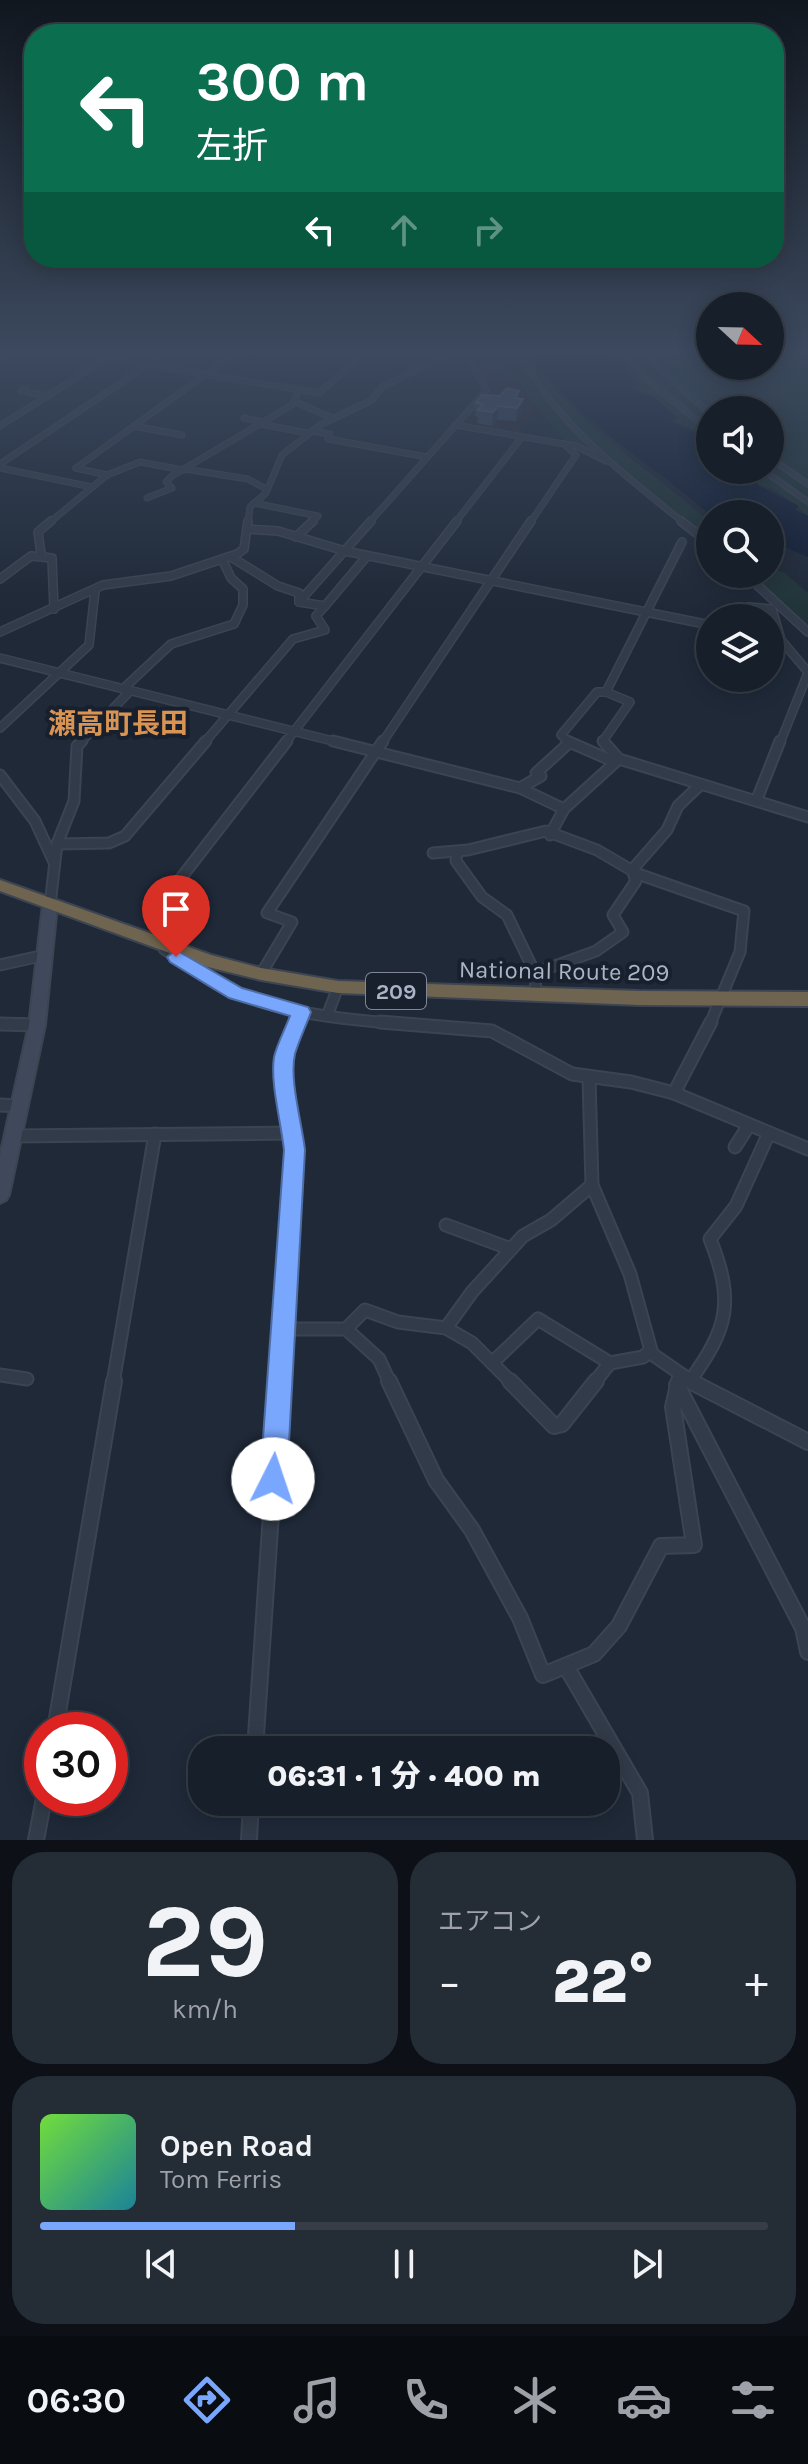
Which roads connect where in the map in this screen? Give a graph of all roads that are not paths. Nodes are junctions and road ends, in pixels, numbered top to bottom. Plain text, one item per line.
1 (44, 436) edge
2 (120, 436) edge
3 (239, 436) edge
4 (305, 436) edge
5 (329, 436) edge
6 (445, 436) edge
7 (516, 436) edge
8 (586, 436) edge
9 (522, 437) junction
10 (564, 444) junction
11 (427, 457) junction
12 (0, 466) edge
13 (619, 468) junction
14 (784, 468) edge
15 (184, 469) junction
16 (107, 475) junction
17 (783, 484) edge
18 (808, 484) edge
19 (92, 487) junction
20 (266, 489) junction
21 (147, 498) dead end
22 (808, 502) edge
23 (254, 503) junction
24 (247, 529) junction
25 (696, 532) edge
26 (296, 537) junction
27 (682, 542) dead end
28 (345, 551) junction
29 (41, 554) junction
30 (367, 556) junction
31 (227, 559) junction
32 (421, 567) junction
33 (0, 579) edge
34 (491, 581) junction
35 (760, 588) edge
36 (95, 591) junction
37 (299, 602) junction
38 (325, 606) junction
39 (54, 609) junction
40 (646, 612) junction
41 (696, 622) edge
42 (0, 632) edge
43 (808, 632) edge
44 (784, 644) edge
45 (0, 658) edge
46 (808, 672) edge
47 (58, 673) junction
48 (126, 690) junction
49 (606, 692) junction
50 (227, 715) junction
51 (0, 728) edge
52 (294, 732) junction
53 (569, 743) junction
54 (375, 752) junction
55 (617, 761) junction
56 (0, 775) edge
57 (700, 785) junction
58 (520, 788) junction
59 (757, 799) junction
60 (564, 809) junction
61 (808, 817) edge
62 (550, 835) junction
63 (57, 844) junction
64 (457, 852) junction
65 (433, 853) dead end
66 (54, 862) junction
67 (632, 870) junction
68 (0, 885) edge
69 (50, 905) junction
70 (157, 944) junction
71 (45, 955) junction
72 (0, 965) edge
73 (535, 973) junction
74 (261, 974) junction
75 (338, 987) junction
76 (536, 994) junction
77 (723, 997) junction
78 (808, 999) edge
79 (301, 1012) junction
80 (327, 1016) junction
81 (0, 1024) edge
82 (37, 1025) junction
83 (589, 1078) junction
84 (674, 1093) junction
85 (0, 1105) edge
86 (20, 1106) junction
87 (749, 1125) junction
88 (293, 1133) junction
89 (769, 1133) junction
90 (155, 1134) junction
91 (13, 1136) junction
92 (735, 1147) dead end
93 (808, 1149) edge
94 (592, 1185) junction
95 (0, 1195) edge
96 (446, 1225) dead end
97 (511, 1249) junction
98 (446, 1328) junction
99 (283, 1329) junction
100 (346, 1329) junction
101 (651, 1350) junction
102 (493, 1362) junction
103 (610, 1363) junction
104 (0, 1375) edge
105 (27, 1379) dead end
106 (682, 1380) junction
107 (808, 1442) edge
108 (808, 1652) edge
109 (567, 1668) junction
110 (58, 1712) edge
111 (256, 1736) edge
112 (41, 1816) edge
113 (250, 1816) edge
114 (36, 1840) edge
115 (249, 1840) edge
116 (645, 1840) edge

1 - 12 street
2 - 16 street
3 - 15 street
4 - 20 street
5 - 11 street
6 - 11 street
7 - 9 street
8 - 13 street
9 - 10 street
9 - 32 street
10 - 13 street
10 - 34 street
11 - 28 street
12 - 19 street
13 - 25 street
14 - 18 street
15 - 16 street
15 - 20 street
15 - 21 street
16 - 19 street
17 - 22 street
19 - 29 street
20 - 23 street
23 - 24 street
23 - 26 street
24 - 26 street
24 - 31 street
26 - 28 street
27 - 40 street
28 - 30 street
28 - 37 street
29 - 33 street
29 - 39 street
30 - 32 street
30 - 38 street
31 - 36 street
31 - 37 street
31 - 48 street
32 - 34 street
32 - 52 street
34 - 40 street
34 - 54 street
35 - 43 street
36 - 39 street
36 - 47 street
37 - 38 street
38 - 50 street
39 - 42 street
40 - 41 street
40 - 49 street
44 - 46 street
45 - 47 street
46 - 59 street
47 - 48 street
47 - 51 street
48 - 50 street
48 - 63 street
49 - 53 street
49 - 55 street
50 - 52 street
50 - 63 street
52 - 54 street
52 - 70 street
53 - 55 street
53 - 58 street
54 - 58 street
54 - 74 street
55 - 57 street
55 - 60 street
56 - 66 street
57 - 59 street
57 - 67 street
58 - 60 street
59 - 61 street
60 - 62 street
62 - 64 street
62 - 67 street
63 - 66 street
64 - 65 street
64 - 73 street
66 - 69 street
67 - 73 street
67 - 77 street
68 - 69 highway, National Route 209 / 209
69 - 70 highway, National Route 209 / 209
69 - 71 main road
70 - 74 highway, National Route 209 / 209
70 - 79 street
71 - 72 street
71 - 82 main road
73 - 76 street
74 - 75 highway, National Route 209 / 209
75 - 76 highway, National Route 209 / 209
75 - 80 street
76 - 77 highway, National Route 209 / 209
77 - 78 highway, National Route 209 / 209
77 - 84 street
79 - 80 street
79 - 88 street
80 - 83 street
81 - 82 street
82 - 86 main road
83 - 84 street
83 - 94 street
84 - 87 street
85 - 86 street
86 - 91 main road
87 - 89 street
87 - 92 street
88 - 90 street
88 - 99 street
89 - 93 street
89 - 106 street
90 - 91 street
90 - 110 street
91 - 95 main road
94 - 97 street
94 - 101 street
96 - 97 street
97 - 98 street
98 - 100 street
98 - 102 street
99 - 100 street
99 - 111 street
100 - 109 street
101 - 103 street
101 - 106 street
102 - 103 street
102 - 103 street
104 - 105 street
106 - 107 street
106 - 108 street
106 - 109 street
109 - 116 street
112 - 114 street
113 - 115 street

